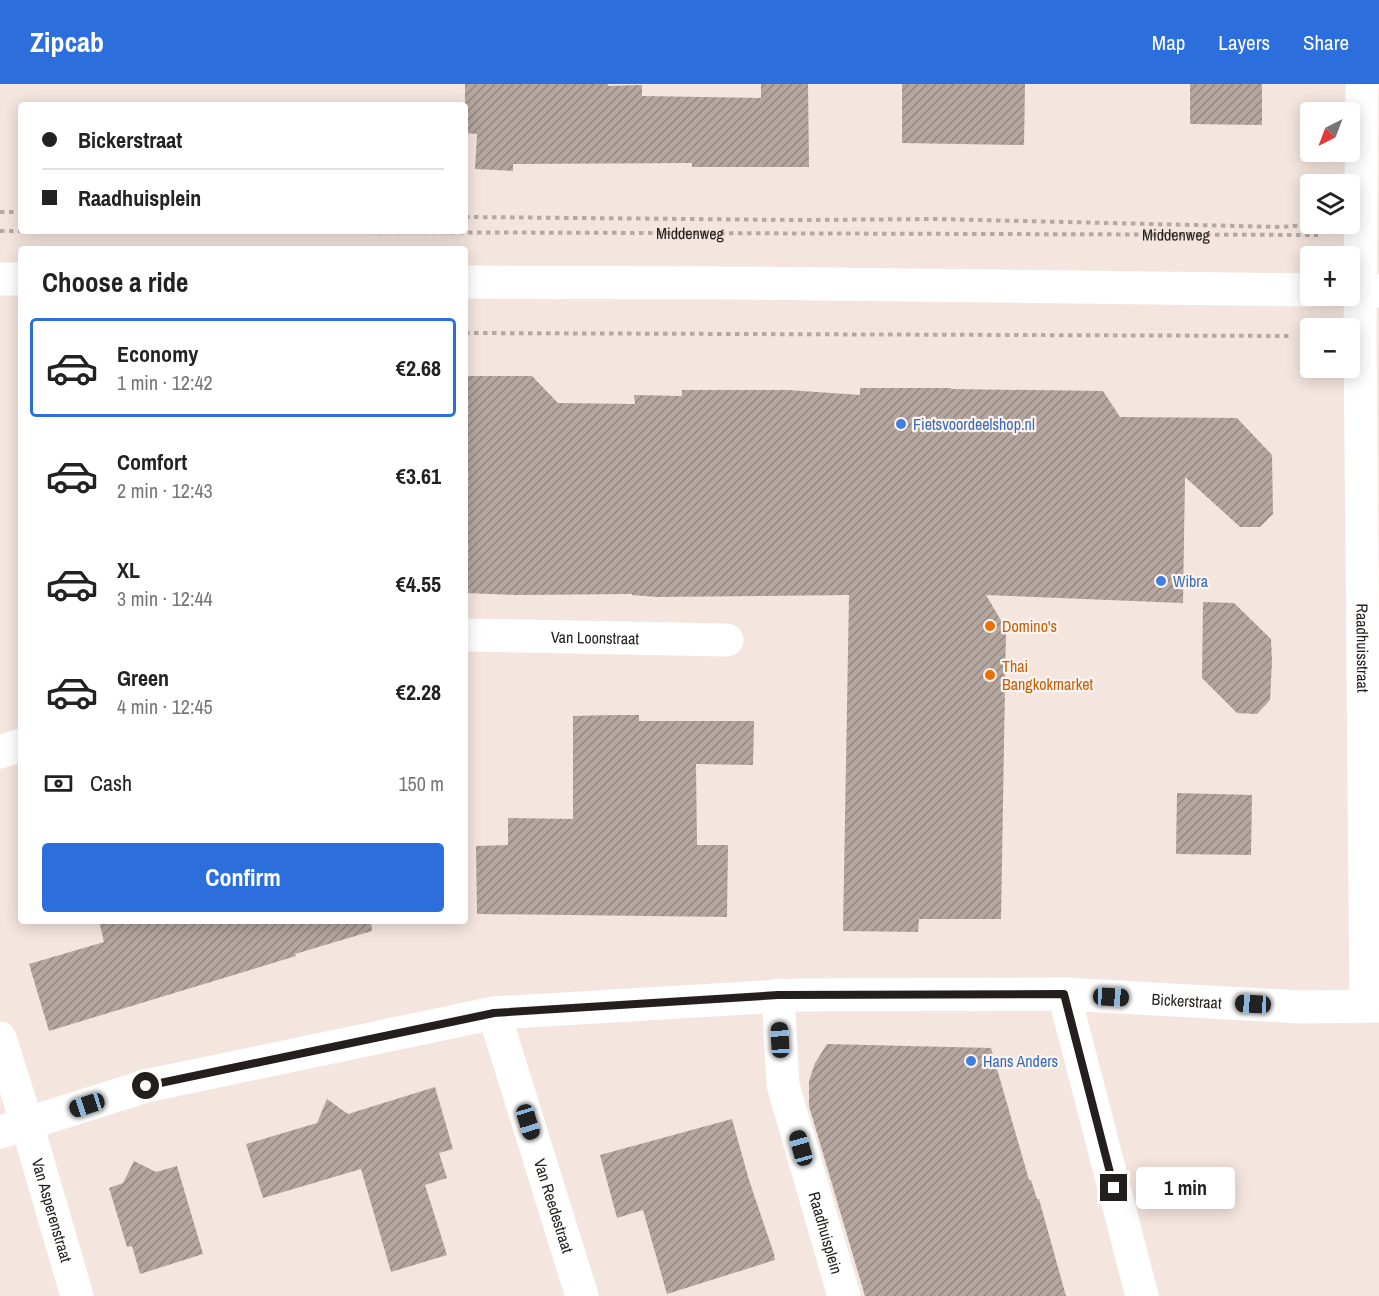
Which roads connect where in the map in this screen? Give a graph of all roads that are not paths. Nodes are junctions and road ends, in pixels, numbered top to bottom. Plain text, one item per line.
1 (1362, 84) edge
2 (0, 279) edge
3 (18, 279) edge
4 (468, 282) edge
5 (1300, 290) edge
6 (1363, 291) edge
7 (468, 635) edge
8 (727, 640) dead end
9 (18, 746) edge
10 (0, 752) edge
11 (1064, 994) junction
12 (778, 995) junction
13 (1372, 1006) edge
14 (494, 1013) junction
15 (0, 1038) edge
16 (14, 1128) edge
17 (77, 1296) edge
18 (582, 1296) edge
19 (844, 1296) edge
20 (1142, 1296) edge

1 - 6 street, Raadhuisstraat
2 - 3 street
4 - 5 street
6 - 13 street, Raadhuisstraat
7 - 8 street, Van Loonstraat
9 - 10 street
11 - 12 street, Bickerstraat
11 - 13 street, Bickerstraat
11 - 20 street
12 - 14 street, Bickerstraat
12 - 19 street, Raadhuisplein
14 - 16 street, Bickerstraat
14 - 18 street, Van Reedestraat
15 - 16 street
16 - 17 street, Van Asperenstraat

